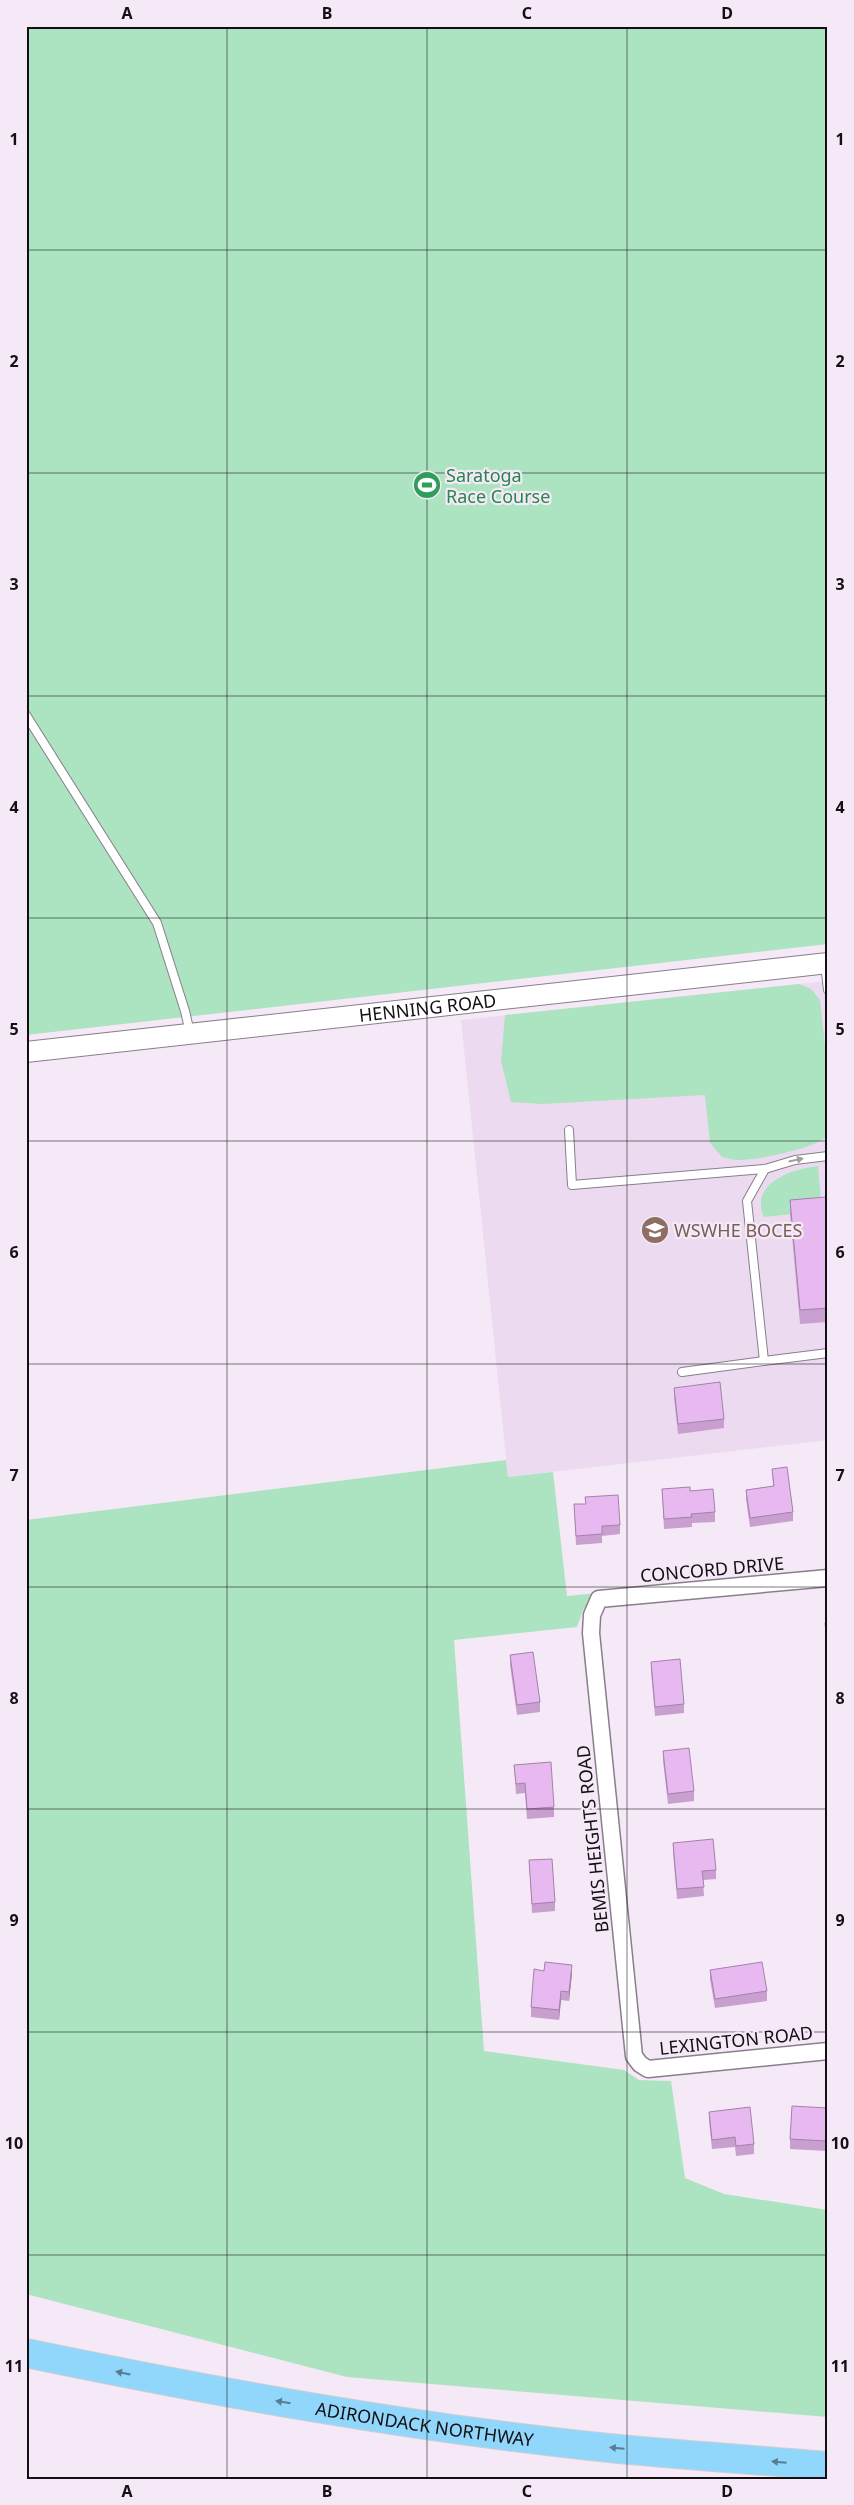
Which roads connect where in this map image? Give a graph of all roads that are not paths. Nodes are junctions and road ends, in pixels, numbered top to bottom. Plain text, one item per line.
1 (26, 715) edge
2 (826, 963) edge
3 (828, 990) edge
4 (190, 1035) junction
5 (26, 1052) edge
6 (569, 1130) dead end
7 (828, 1156) edge
8 (765, 1169) junction
9 (828, 1353) edge
10 (764, 1361) junction
11 (682, 1372) dead end
12 (828, 1578) edge
13 (599, 1599) joint
14 (828, 2051) edge
15 (648, 2069) joint
16 (26, 2353) edge
17 (828, 2466) edge

1 - 4 lane
2 - 3 lane
2 - 4 street, HENNING ROAD
4 - 5 street, HENNING ROAD
6 - 8 lane
8 -> 7 lane
8 - 10 lane
9 - 10 lane
10 - 11 lane
12 - 13 street, CONCORD DRIVE
13 - 15 street, BEMIS HEIGHTS ROAD
14 - 15 street, LEXINGTON ROAD
17 -> 16 highway, ADIRONDACK NORTHWAY

